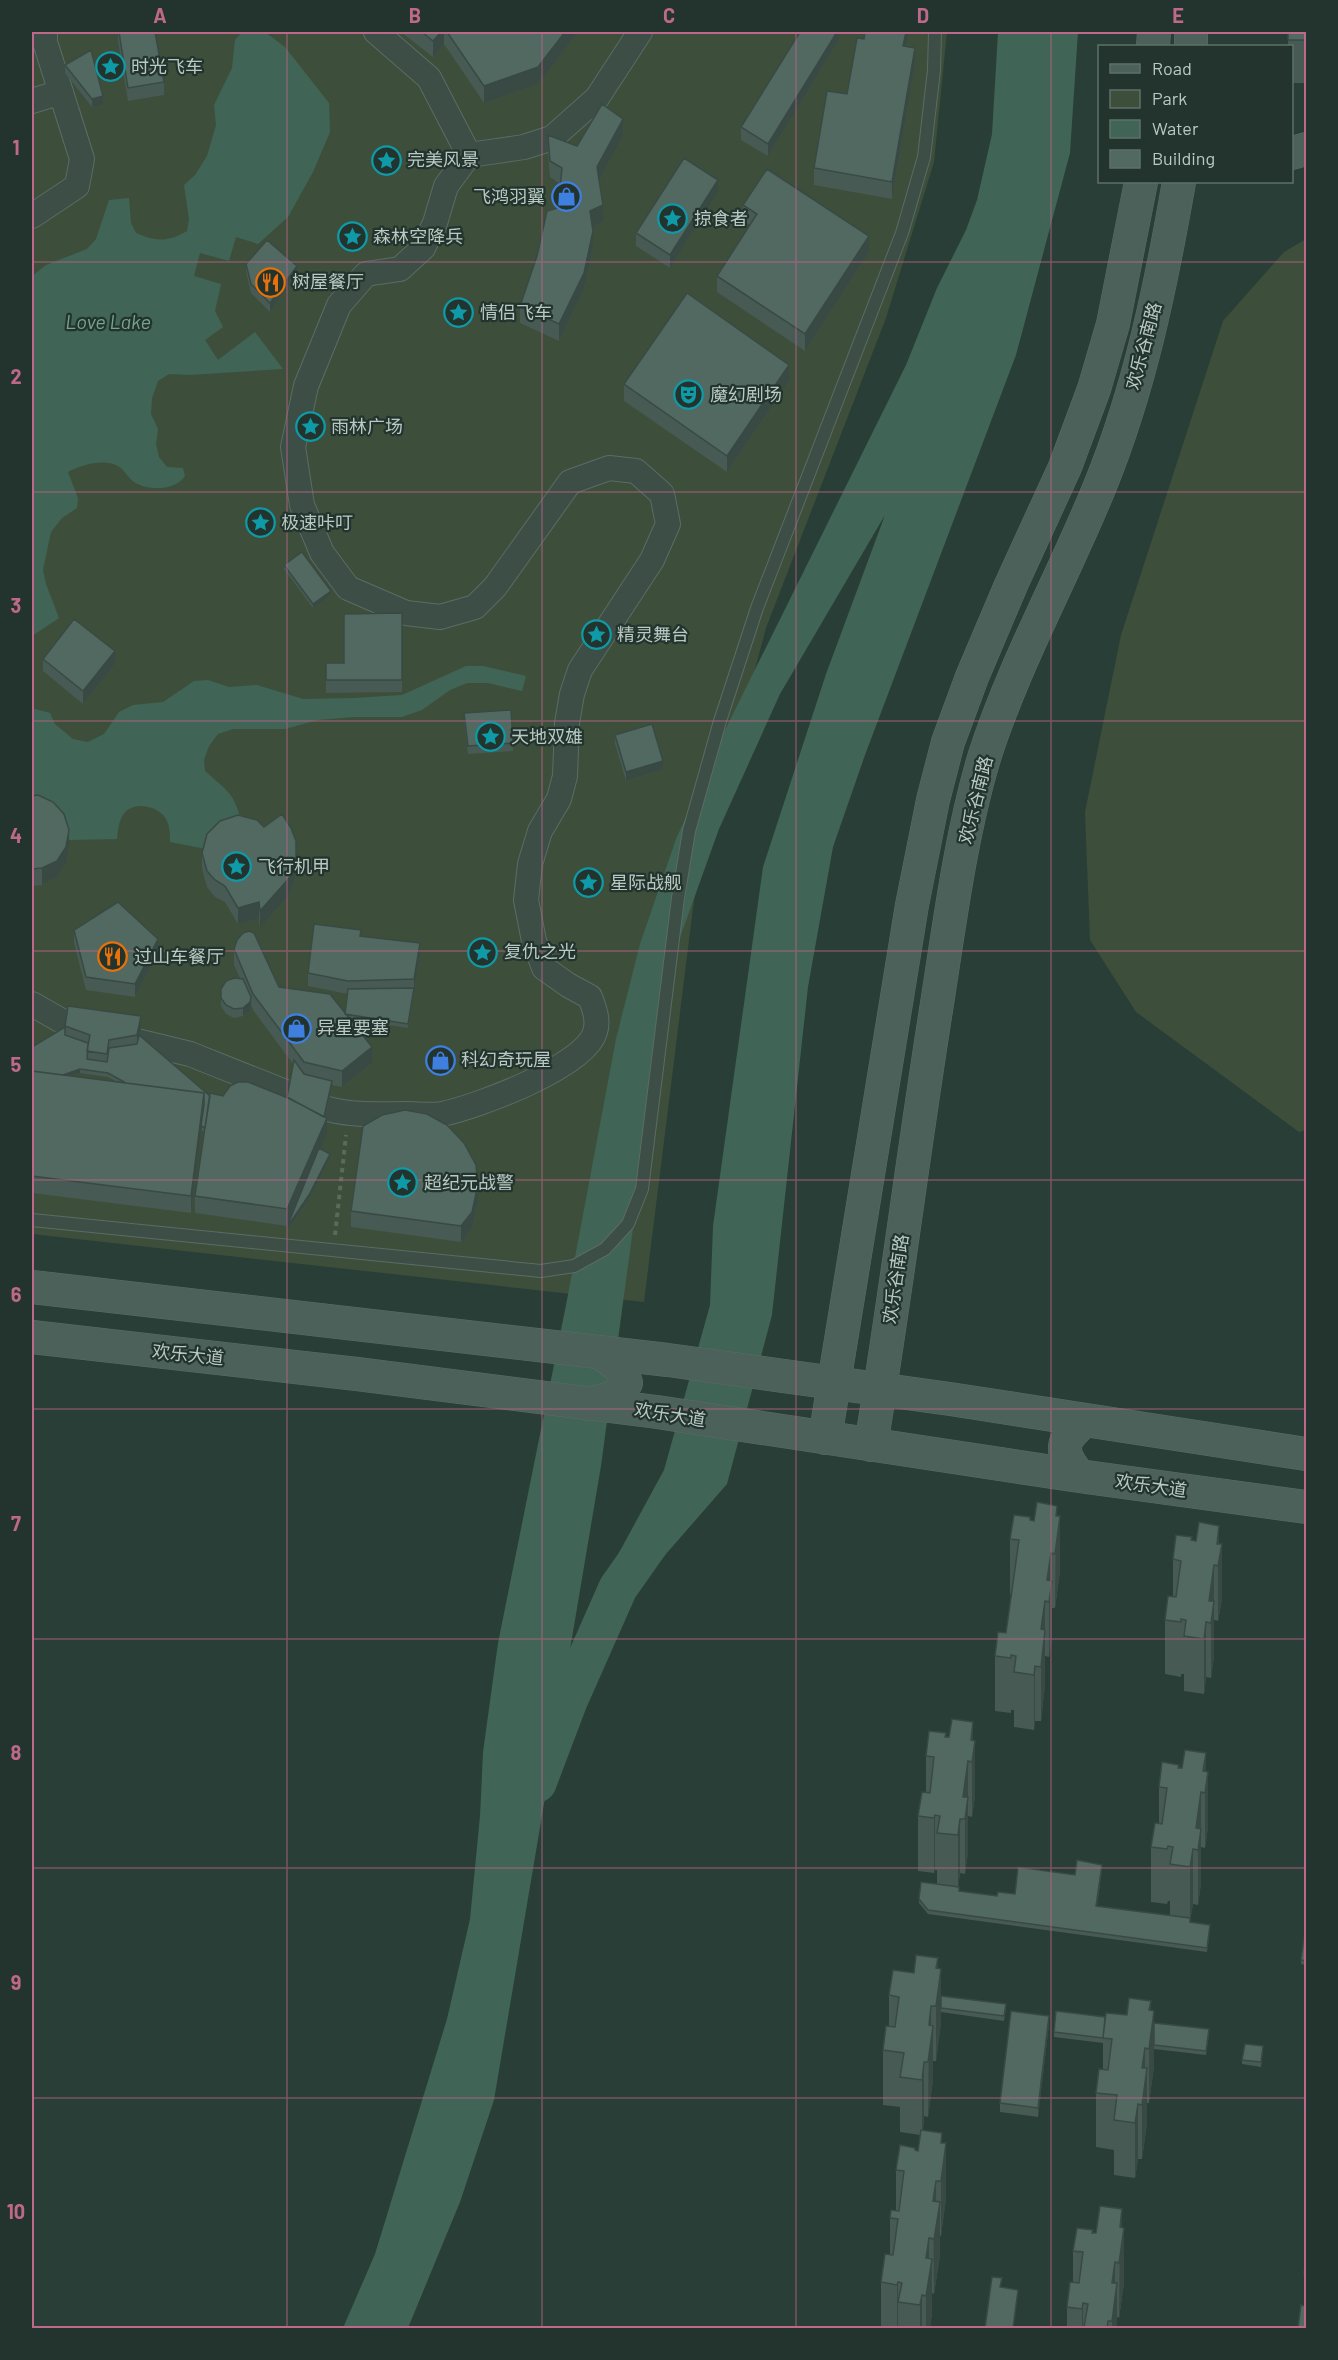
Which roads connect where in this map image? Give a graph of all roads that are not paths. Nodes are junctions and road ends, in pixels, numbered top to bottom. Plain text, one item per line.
1 (45, 32) edge
2 (376, 32) edge
3 (640, 32) edge
4 (935, 32) edge
5 (61, 92) junction
6 (32, 101) edge
7 (469, 155) junction
8 (1141, 183) edge
9 (1179, 183) edge
10 (32, 216) edge
11 (1094, 389) junction
12 (1128, 405) junction
13 (32, 1004) edge
14 (32, 1220) edge
15 (32, 1287) edge
16 (260, 1313) junction
17 (32, 1337) edge
18 (600, 1352) junction
19 (248, 1362) junction
20 (832, 1382) junction
21 (880, 1389) junction
22 (590, 1404) junction
23 (1084, 1421) junction
24 (825, 1438) junction
25 (871, 1445) junction
26 (1306, 1454) edge
27 (1079, 1476) junction
28 (1306, 1507) edge

1 - 5 street
2 - 7 street
3 - 7 street
4 - 14 lane
5 - 6 street
5 - 10 street
7 - 13 street
8 - 11 main road, 欢乐谷南路
9 - 12 main road, 欢乐谷南路
11 - 12 main road
11 - 20 main road, 欢乐谷南路
12 - 21 main road, 欢乐谷南路
15 - 16 main road
16 - 18 main road
16 - 19 main road
17 - 19 main road, 欢乐大道
18 - 20 main road
18 - 22 main road
19 - 22 main road, 欢乐大道
20 - 21 main road
20 - 24 main road, 欢乐谷南路
21 - 23 main road
21 - 25 main road, 欢乐谷南路
22 - 24 main road, 欢乐大道
23 - 26 main road
23 - 27 main road
24 - 25 main road, 欢乐大道
25 - 27 main road, 欢乐大道
27 - 28 main road, 欢乐大道

